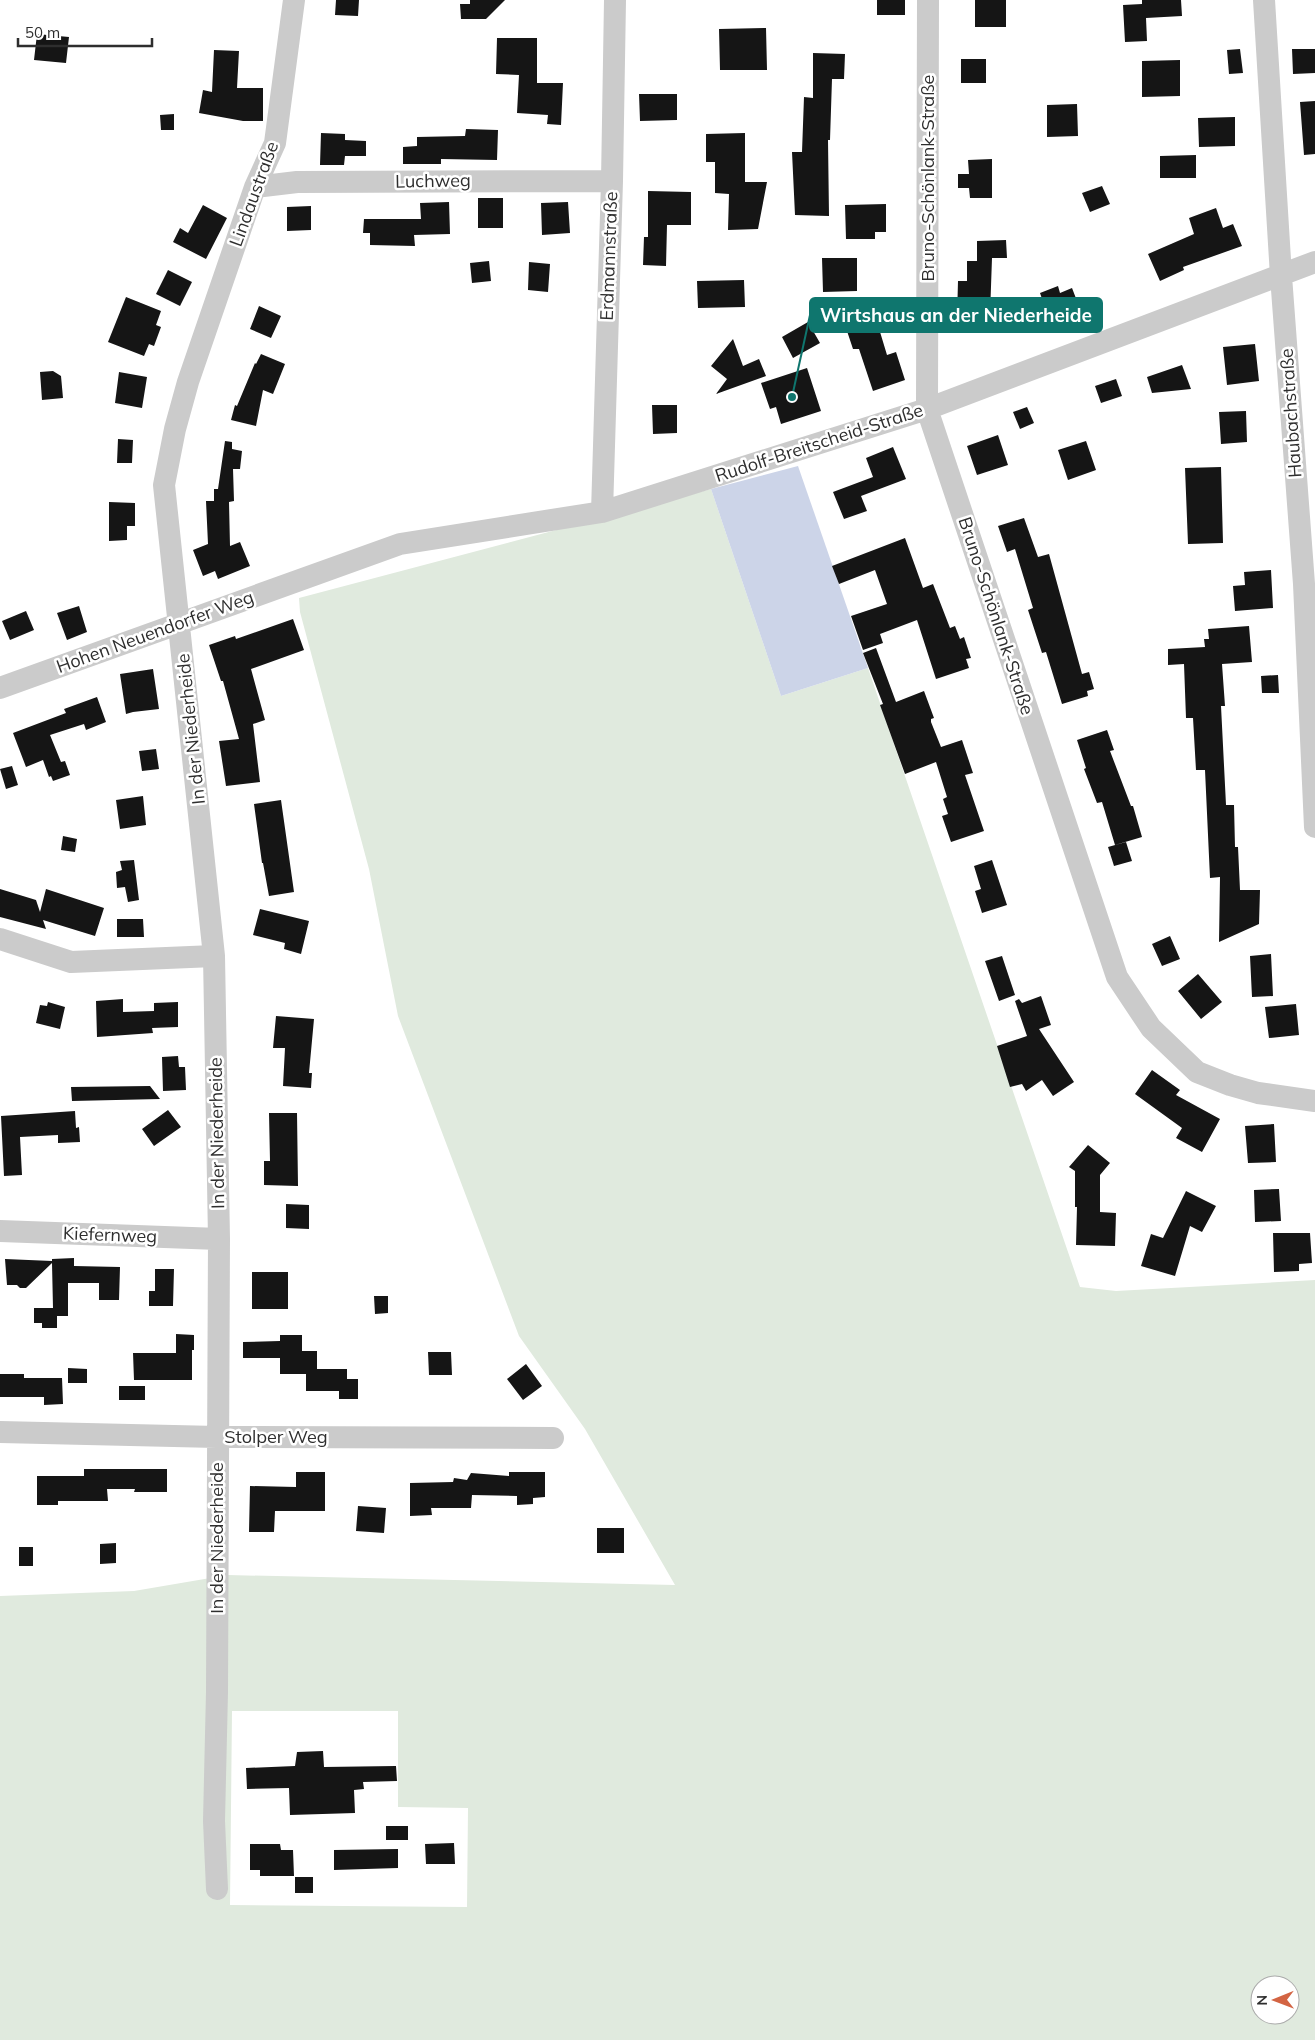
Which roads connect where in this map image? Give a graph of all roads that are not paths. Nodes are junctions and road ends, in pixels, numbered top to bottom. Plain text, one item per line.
1 (294, 0) edge
2 (614, 0) edge
3 (928, 0) edge
4 (1264, 0) edge
5 (612, 180) junction
6 (255, 188) junction
7 (1315, 262) edge
8 (1281, 276) junction
9 (188, 382) joint
10 (927, 409) junction
11 (602, 512) junction
12 (310, 576) joint
13 (1309, 582) edge
14 (180, 623) junction
15 (0, 688) edge
16 (1315, 827) edge
17 (0, 939) edge
18 (214, 956) junction
19 (1315, 1101) edge
20 (0, 1230) edge
21 (220, 1240) junction
22 (0, 1432) edge
23 (217, 1437) junction
24 (553, 1438) dead end
25 (217, 1889) dead end

1 - 6 street, Lindaustraße
2 - 5 street, Erdmannstraße
3 - 10 street, Bruno-Schönlank-Straße
4 - 8 street, Haubachstraße
5 - 6 street, Luchweg
5 - 11 street, Erdmannstraße
6 - 9 street, Lindaustraße
7 - 8 street, Rudolf-Breitscheid-Straße
8 - 10 street, Rudolf-Breitscheid-Straße
8 - 13 street, Haubachstraße
9 - 14 street, In der Niederheide
10 - 11 street, Rudolf-Breitscheid-Straße
10 - 19 street, Bruno-Schönlank-Straße
11 - 12 street, Rudolf-Breitscheid-Straße
12 - 14 street, Hohen Neuendorfer Weg
13 - 16 street, Haubachstraße
14 - 15 street, Hohen Neuendorfer Weg
14 - 18 street, In der Niederheide
17 - 18 street
18 - 21 street, In der Niederheide
20 - 21 street, Kiefernweg
21 - 23 street, In der Niederheide
22 - 23 street, Stolper Weg
23 - 24 street, Stolper Weg
23 - 25 street, In der Niederheide

